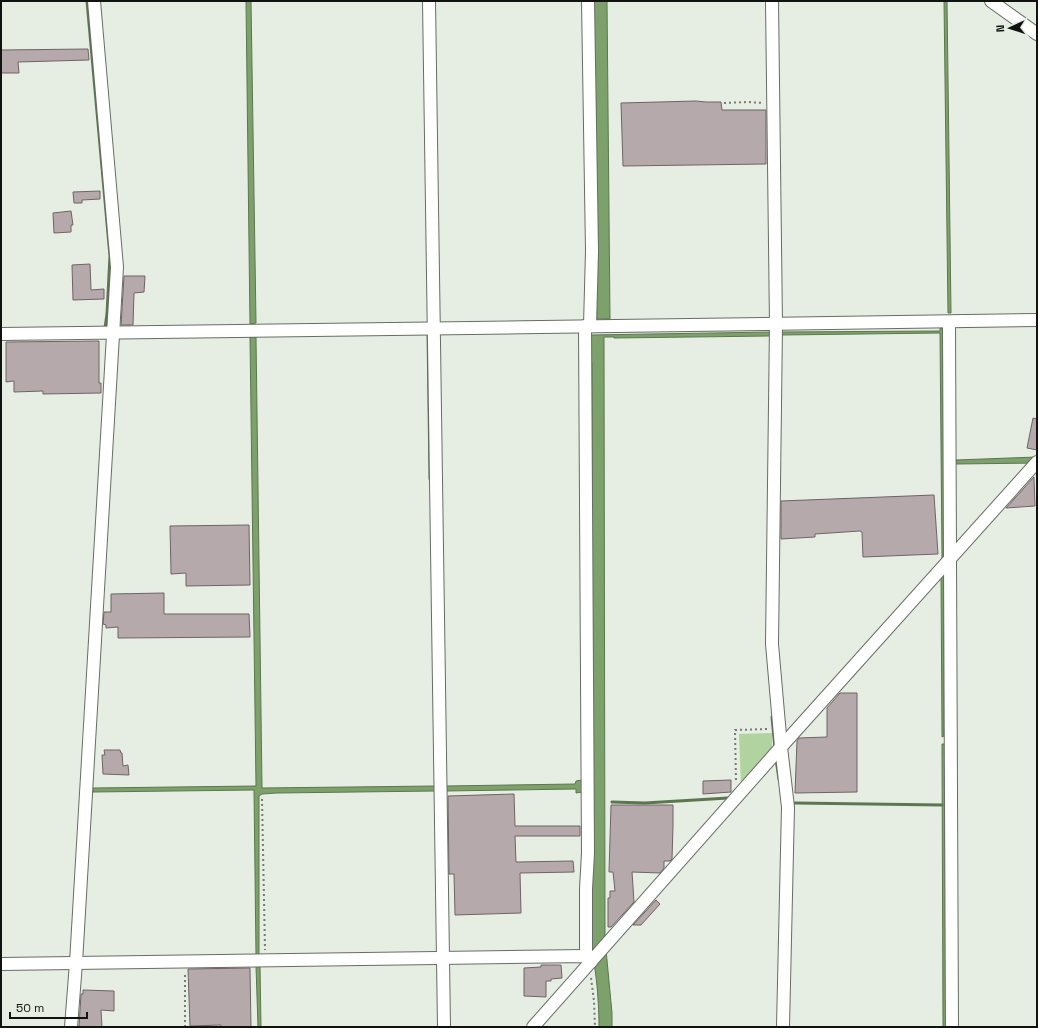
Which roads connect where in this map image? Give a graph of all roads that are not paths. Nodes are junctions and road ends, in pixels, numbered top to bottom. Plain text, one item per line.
1 (94, 1) edge
2 (429, 1) edge
3 (588, 1) edge
4 (772, 1) edge
5 (991, 1) edge
6 (1037, 34) edge
7 (1037, 320) edge
8 (949, 322) junction
9 (776, 325) junction
10 (589, 326) junction
11 (433, 328) junction
12 (113, 332) junction
13 (1, 334) edge
14 (1035, 465) edge
15 (950, 558) junction
16 (781, 747) junction
17 (444, 959) junction
18 (590, 961) junction
19 (76, 963) junction
20 (1, 964) edge
21 (71, 1027) edge
22 (444, 1027) edge
23 (533, 1027) edge
24 (783, 1027) edge
25 (952, 1027) edge

1 - 12 street
2 - 11 street
3 - 10 street
4 - 9 street
5 - 6 street
7 - 8 street
8 - 9 street
8 - 15 street
9 - 10 street
9 - 16 street
10 - 11 street
10 - 18 street
11 - 12 street
11 - 17 street
12 - 13 street
12 - 19 street
14 - 15 street
15 - 16 street
15 - 25 street
16 - 18 street
16 - 24 street
17 - 18 street
17 - 19 street
17 - 22 street
18 - 23 street
19 - 20 street
19 - 21 street

